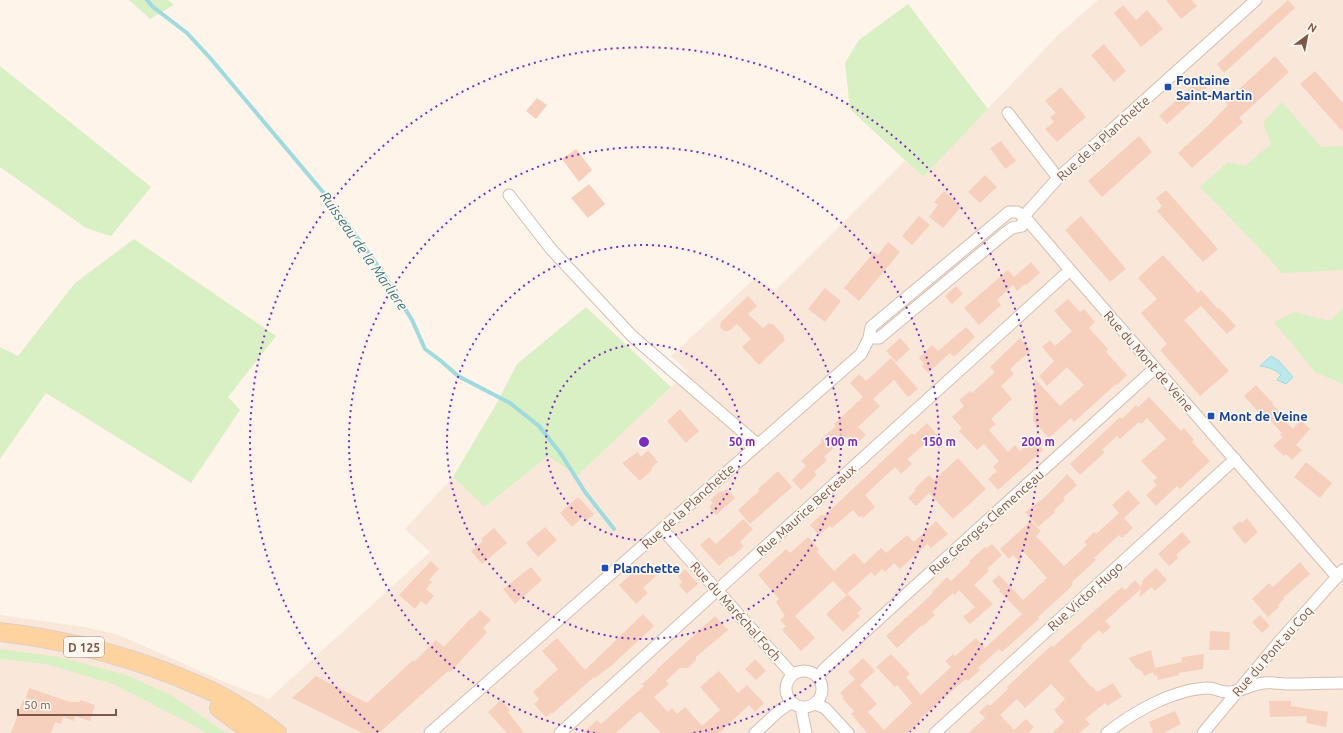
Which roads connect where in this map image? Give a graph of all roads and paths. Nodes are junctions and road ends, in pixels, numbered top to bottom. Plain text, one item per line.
1 (1256, 0) edge
2 (1008, 113) dead end
3 (1058, 178) junction
4 (509, 195) dead end
5 (1024, 216) junction
6 (1070, 270) junction
7 (869, 338) junction
8 (1155, 368) junction
9 (757, 444) junction
10 (1235, 459) junction
11 (662, 529) junction
12 (1340, 574) edge
13 (718, 591) junction
14 (0, 632) edge
15 (166, 673) junction
16 (794, 675) junction
17 (818, 678) junction
18 (1343, 683) edge
19 (1238, 690) junction
20 (792, 702) junction
21 (815, 704) junction
22 (804, 707) junction
23 (254, 733) edge
24 (277, 733) edge
25 (430, 733) edge
26 (560, 733) edge
27 (755, 733) edge
28 (806, 733) edge
29 (848, 733) edge
30 (935, 733) edge
31 (1107, 733) edge
32 (1203, 733) edge

1 - 3 street, Rue de la Planchette
2 - 3 street
3 - 5 street, Rue de la Planchette
4 - 9 street
5 - 6 street, Rue du Mont de Veine
5 - 7 street, Rue de la Planchette
5 - 7 street, Rue de la Planchette
6 - 8 street, Rue du Mont de Veine
6 - 13 street, Rue Maurice Berteaux
7 - 9 street, Rue de la Planchette
8 - 10 street, Rue du Mont de Veine
8 - 17 street, Rue Georges Clemenceau
9 - 11 street, Rue de la Planchette
10 - 12 street, Rue du Mont de Veine
10 - 30 street, Rue Victor Hugo
11 - 13 street, Rue du Maréchal Foch
11 - 25 street, Rue de la Planchette
12 - 19 street, Rue du Pont au Coq
13 - 16 street, Rue du Maréchal Foch
13 - 26 street, Rue Maurice Berteaux
14 - 15 main road, D 125
15 - 23 main road, D 125
15 - 24 main road, D 125
16 - 17 street
16 - 20 street
17 - 21 street
18 - 19 street
19 - 31 street
19 - 32 street, Rue du Pont au Coq
20 - 22 street
20 - 27 street
21 - 22 street
21 - 29 street
22 - 28 street

